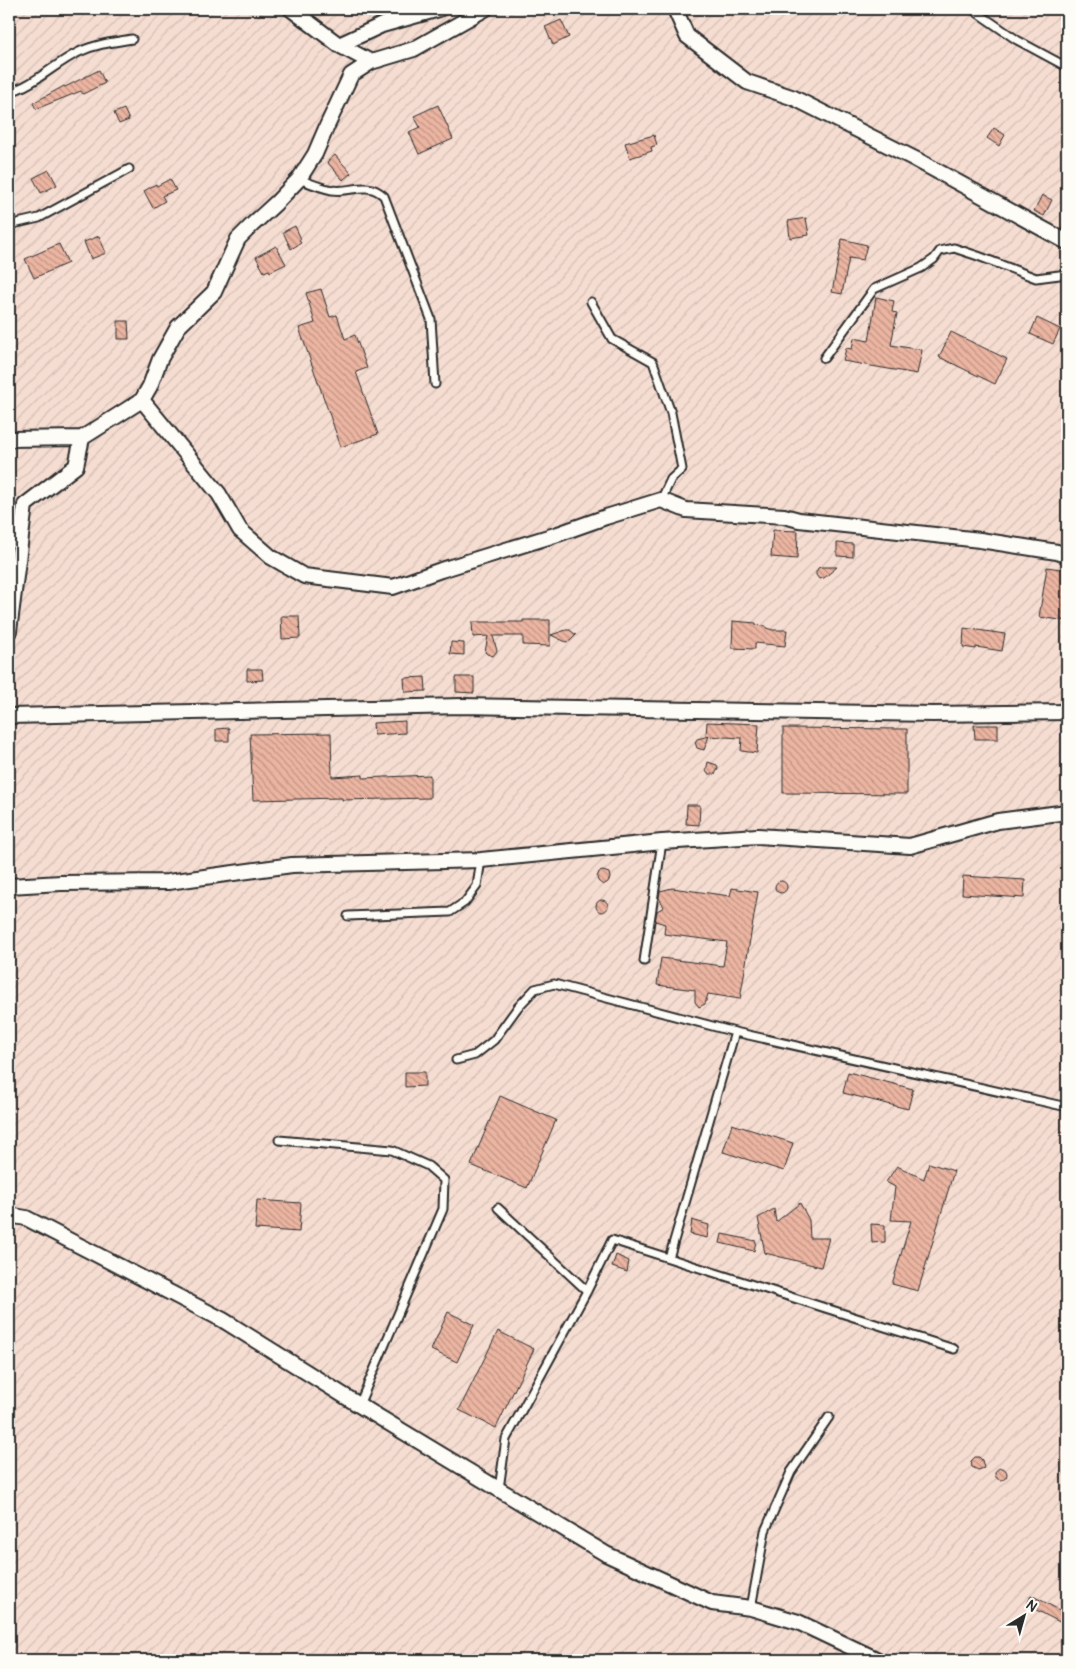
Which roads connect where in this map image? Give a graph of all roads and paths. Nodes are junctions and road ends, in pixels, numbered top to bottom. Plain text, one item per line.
1 (291, 9) edge
2 (440, 9) edge
3 (485, 9) edge
4 (675, 9) edge
5 (972, 9) edge
6 (460, 22) junction
7 (132, 39) dead end
8 (339, 45) junction
9 (371, 62) junction
10 (1067, 67) edge
11 (9, 92) edge
12 (128, 169) dead end
13 (299, 179) junction
14 (9, 225) edge
15 (1067, 242) edge
16 (1067, 274) edge
17 (591, 302) dead end
18 (824, 358) dead end
19 (434, 384) dead end
20 (142, 400) junction
21 (82, 438) junction
22 (9, 439) edge
23 (662, 500) junction
24 (1067, 556) edge
25 (9, 631) edge
26 (1067, 712) edge
27 (9, 716) edge
28 (1067, 812) edge
29 (662, 842) junction
30 (481, 860) junction
31 (9, 886) edge
32 (348, 916) dead end
33 (644, 961) dead end
34 (736, 1032) junction
35 (456, 1060) dead end
36 (1067, 1107) edge
37 (279, 1140) dead end
38 (498, 1208) dead end
39 (9, 1215) edge
40 (669, 1258) junction
41 (587, 1291) junction
42 (954, 1349) dead end
43 (359, 1405) junction
44 (829, 1417) dead end
45 (499, 1489) junction
46 (751, 1608) junction
47 (878, 1660) edge

1 - 8 street
2 - 6 street
2 - 8 street
3 - 6 street
4 - 15 street
5 - 10 lane
6 - 9 street
7 - 11 lane
8 - 9 street
9 - 13 street
12 - 14 lane
13 - 19 lane
13 - 20 street
16 - 18 lane
17 - 23 lane
20 - 21 street
20 - 23 street
21 - 22 street
21 - 25 street
23 - 24 street
26 - 27 street
28 - 29 street
29 - 30 street
29 - 33 lane
30 - 31 street
30 - 32 lane
34 - 35 lane
34 - 36 lane
34 - 40 lane
37 - 43 lane
38 - 41 lane
39 - 43 street
40 - 41 lane
40 - 42 lane
41 - 45 lane
43 - 45 street
44 - 46 lane
45 - 46 street
46 - 47 street

